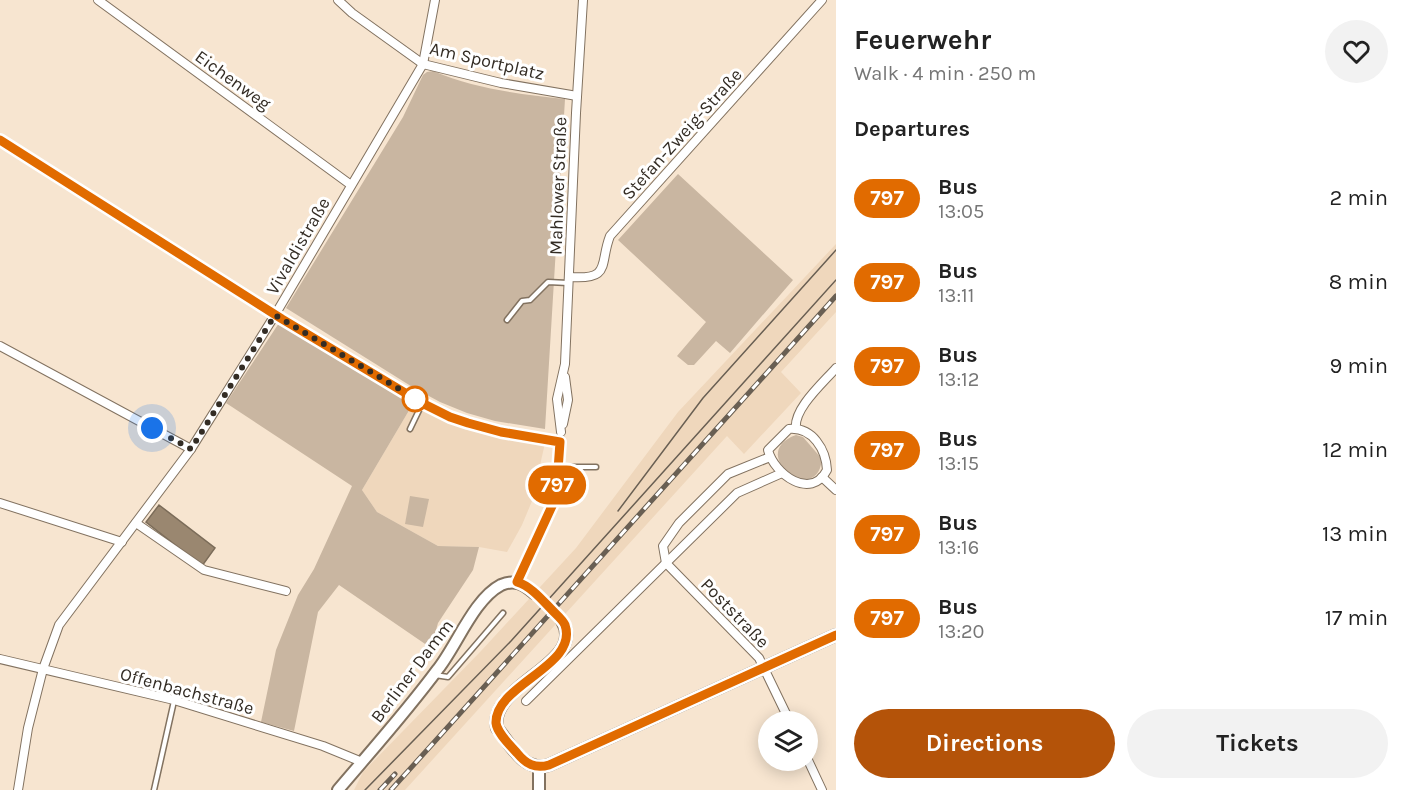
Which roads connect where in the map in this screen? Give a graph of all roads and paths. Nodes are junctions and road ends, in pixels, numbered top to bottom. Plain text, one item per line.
1 (98, 0) edge
2 (338, 0) edge
3 (435, 0) edge
4 (583, 0) edge
5 (822, 0) edge
6 (423, 64) junction
7 (577, 96) junction
8 (0, 140) edge
9 (351, 185) junction
10 (569, 280) junction
11 (275, 315) junction
12 (507, 320) dead end
13 (0, 346) edge
14 (836, 368) edge
15 (422, 403) junction
16 (410, 429) dead end
17 (796, 429) junction
18 (560, 442) junction
19 (191, 449) junction
20 (770, 457) junction
21 (558, 467) junction
22 (596, 467) dead end
23 (783, 473) junction
24 (822, 477) junction
25 (836, 490) edge
26 (0, 503) edge
27 (136, 523) junction
28 (122, 542) junction
29 (666, 564) junction
30 (517, 582) junction
31 (286, 591) dead end
32 (534, 593) tunnel mouth
33 (503, 613) dead end
34 (562, 621) dead end
35 (836, 635) edge
36 (0, 659) edge
37 (765, 668) junction
38 (43, 669) junction
39 (434, 675) junction
40 (174, 700) junction
41 (526, 701) dead end
42 (785, 711) edge
43 (362, 762) junction
44 (539, 767) junction
45 (813, 771) edge
46 (18, 790) edge
47 (154, 790) edge
48 (338, 790) edge
49 (538, 790) edge
50 (822, 790) edge

1 - 9 street, Eichenweg
2 - 6 street, Am Sportplatz
3 - 6 street, Vivaldistraße
4 - 7 street, Mahlower Straße
5 - 10 street, Stefan-Zweig-Straße
6 - 7 street, Am Sportplatz
6 - 9 street, Vivaldistraße
7 - 10 street, Mahlower Straße
8 - 11 street
9 - 11 street, Vivaldistraße
10 - 12 lane
10 - 18 street, Mahlower Straße
11 - 15 street
11 - 19 street, Vivaldistraße
13 - 19 street
14 - 17 street
15 - 16 lane
15 - 18 street
17 - 20 street
17 - 24 street
18 - 21 street, Mahlower Straße
19 - 27 street, Vivaldistraße
20 - 23 street
20 - 29 street
21 - 22 lane
21 - 30 street, Mahlower Straße
23 - 24 street
23 - 29 street
24 - 25 street
26 - 28 street
27 - 28 street, Vivaldistraße
27 - 31 street
28 - 38 street, Vivaldistraße
29 - 37 street, Poststraße
29 - 41 street
30 - 32 main road
30 - 39 main road, Berliner Damm
33 - 39 lane
34 - 44 main road
35 - 37 main road
36 - 38 street, Offenbachstraße
37 - 42 street, Poststraße
37 - 44 main road
38 - 40 street, Offenbachstraße
38 - 46 street, Vivaldistraße
39 - 43 main road, Berliner Damm
40 - 43 street, Offenbachstraße
40 - 47 lane
43 - 48 main road, Berliner Damm
44 - 49 main road
45 - 50 street

